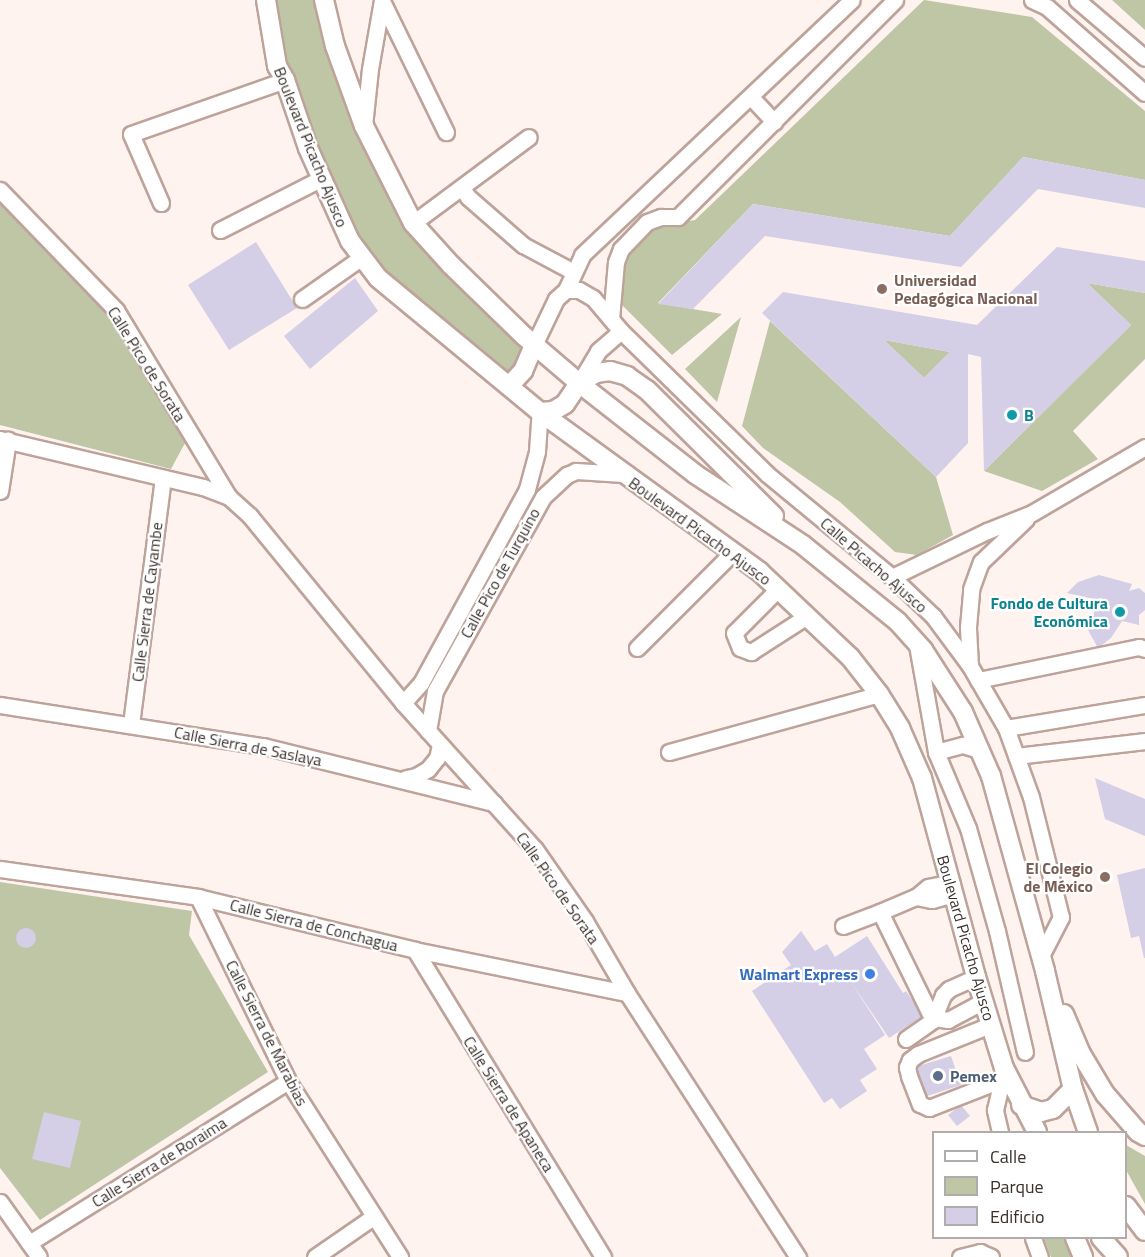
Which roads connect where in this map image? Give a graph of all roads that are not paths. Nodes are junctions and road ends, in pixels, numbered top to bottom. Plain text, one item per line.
1 (266, 0) edge
2 (324, 0) edge
3 (852, 0) edge
4 (895, 0) edge
5 (1032, 0) edge
6 (1077, 0) edge
7 (382, 1) edge
8 (1145, 58) edge
9 (285, 80) junction
10 (1145, 93) edge
11 (751, 97) junction
12 (774, 122) junction
13 (364, 126) junction
14 (446, 132) dead end
15 (529, 137) dead end
16 (322, 178) junction
17 (462, 188) junction
18 (0, 190) edge
19 (162, 203) dead end
20 (414, 223) junction
21 (220, 230) dead end
22 (590, 248) junction
23 (362, 257) junction
24 (616, 262) junction
25 (573, 271) junction
26 (566, 290) junction
27 (302, 299) dead end
28 (616, 325) junction
29 (534, 345) junction
30 (579, 383) junction
31 (509, 386) junction
32 (540, 412) junction
33 (4, 440) edge
34 (1142, 446) edge
35 (623, 474) junction
36 (163, 479) junction
37 (0, 491) edge
38 (229, 497) junction
39 (1032, 513) junction
40 (803, 545) junction
41 (733, 552) junction
42 (892, 577) junction
43 (778, 589) junction
44 (807, 616) junction
45 (917, 643) junction
46 (637, 648) dead end
47 (1145, 649) edge
48 (970, 666) junction
49 (978, 680) junction
50 (879, 694) junction
51 (403, 703) junction
52 (0, 705) edge
53 (1145, 705) edge
54 (131, 724) junction
55 (1006, 728) junction
56 (428, 731) junction
57 (1145, 741) edge
58 (440, 745) junction
59 (979, 750) junction
60 (669, 752) dead end
61 (936, 752) junction
62 (1016, 756) junction
63 (403, 778) junction
64 (494, 802) junction
65 (0, 869) edge
66 (953, 888) junction
67 (198, 897) junction
68 (880, 912) junction
69 (843, 926) dead end
70 (415, 950) junction
71 (1043, 964) junction
72 (976, 977) junction
73 (627, 993) junction
74 (983, 1000) junction
75 (934, 1019) junction
76 (990, 1025) junction
77 (906, 1039) dead end
78 (1025, 1052) dead end
79 (1003, 1074) junction
80 (288, 1081) junction
81 (1073, 1089) junction
82 (1021, 1105) junction
83 (999, 1131) edge
84 (1036, 1131) edge
85 (1088, 1131) edge
86 (1145, 1136) edge
87 (0, 1202) edge
88 (1127, 1208) edge
89 (5, 1217) edge
90 (373, 1217) junction
91 (1145, 1231) edge
92 (1033, 1239) edge
93 (1075, 1239) edge
94 (1102, 1239) edge
95 (29, 1243) junction
96 (39, 1257) edge
97 (315, 1257) edge
98 (400, 1257) edge
99 (603, 1257) edge
100 (798, 1257) edge
101 (960, 1257) edge
102 (991, 1257) edge
103 (1040, 1257) edge
104 (1083, 1257) edge
105 (1118, 1257) edge

1 - 9 main road, Boulevard Picacho Ajusco
2 - 13 main road
3 - 11 street
4 - 12 street
5 - 10 street
6 - 8 street
7 - 13 street
7 - 14 street
9 - 16 main road, Boulevard Picacho Ajusco
9 - 19 street
11 - 12 street
11 - 22 street
12 - 24 street
13 - 20 main road
15 - 17 street
16 - 21 street
16 - 23 main road, Boulevard Picacho Ajusco
17 - 20 street
17 - 25 street
18 - 38 street, Calle Pico de Sorata
20 - 29 main road
22 - 24 street
22 - 25 street
23 - 27 street
23 - 31 main road, Boulevard Picacho Ajusco
24 - 28 street
25 - 26 street
26 - 28 street, Calle Picacho Ajusco
26 - 29 street
28 - 30 street
28 - 42 street, Calle Picacho Ajusco
29 - 30 main road
29 - 31 main road
30 - 32 main road
30 - 40 main road
30 - 40 main road
31 - 32 main road, Boulevard Picacho Ajusco
32 - 35 main road, Boulevard Picacho Ajusco
32 - 51 street, Calle Pico de Turquino
33 - 36 street, Calle Pico de Sorata
33 - 37 street
34 - 39 street
35 - 41 main road, Boulevard Picacho Ajusco
35 - 56 street, Calle Pico de Turquino
36 - 38 street, Calle Pico de Sorata
36 - 54 street, Calle Sierra de Cayambe
38 - 51 street, Calle Pico de Sorata
39 - 42 street
39 - 48 street
40 - 45 main road
41 - 43 main road, Boulevard Picacho Ajusco
41 - 46 street
42 - 48 street, Calle Picacho Ajusco
43 - 44 main road, Boulevard Picacho Ajusco
43 - 44 street
44 - 50 main road, Boulevard Picacho Ajusco
45 - 59 main road
45 - 61 street
47 - 49 street
48 - 49 street, Calle Picacho Ajusco
49 - 55 street, Calle Picacho Ajusco
50 - 60 street
50 - 66 main road, Boulevard Picacho Ajusco
51 - 56 street, Calle Pico de Sorata
52 - 54 street, Calle Sierra de Saslaya
53 - 55 street
54 - 63 street, Calle Sierra de Saslaya
55 - 62 street, Calle Picacho Ajusco
56 - 58 street, Calle Pico de Sorata
57 - 62 street
58 - 63 street
58 - 64 street, Calle Pico de Sorata
59 - 61 street
59 - 71 main road
61 - 78 street
62 - 71 street, Calle Picacho Ajusco
63 - 64 street, Calle Sierra de Saslaya
64 - 73 street, Calle Pico de Sorata
65 - 67 street, Calle Sierra de Conchagua
66 - 68 street
66 - 72 main road, Boulevard Picacho Ajusco
67 - 70 street, Calle Sierra de Conchagua
67 - 80 street, Calle Sierra de Marabias
68 - 69 street
68 - 75 street
70 - 73 street, Calle Sierra de Conchagua
70 - 99 street, Calle Sierra de Apaneca
71 - 81 main road
71 - 86 main road
72 - 74 main road, Boulevard Picacho Ajusco
72 - 75 street
73 - 100 street, Calle Pico de Sorata
74 - 75 street
74 - 76 main road, Boulevard Picacho Ajusco
75 - 77 street
76 - 79 main road, Boulevard Picacho Ajusco
76 - 79 street
79 - 82 main road, Boulevard Picacho Ajusco
79 - 83 street
80 - 90 street, Calle Sierra de Marabias
80 - 95 street, Calle Sierra de Roraima
81 - 82 main road
81 - 85 main road
82 - 84 main road, Boulevard Picacho Ajusco
87 - 89 street
88 - 91 main road
89 - 95 street
90 - 97 street
90 - 98 street, Calle Sierra de Marabias
92 - 103 street
93 - 104 main road
94 - 105 main road
95 - 96 street
101 - 102 street

